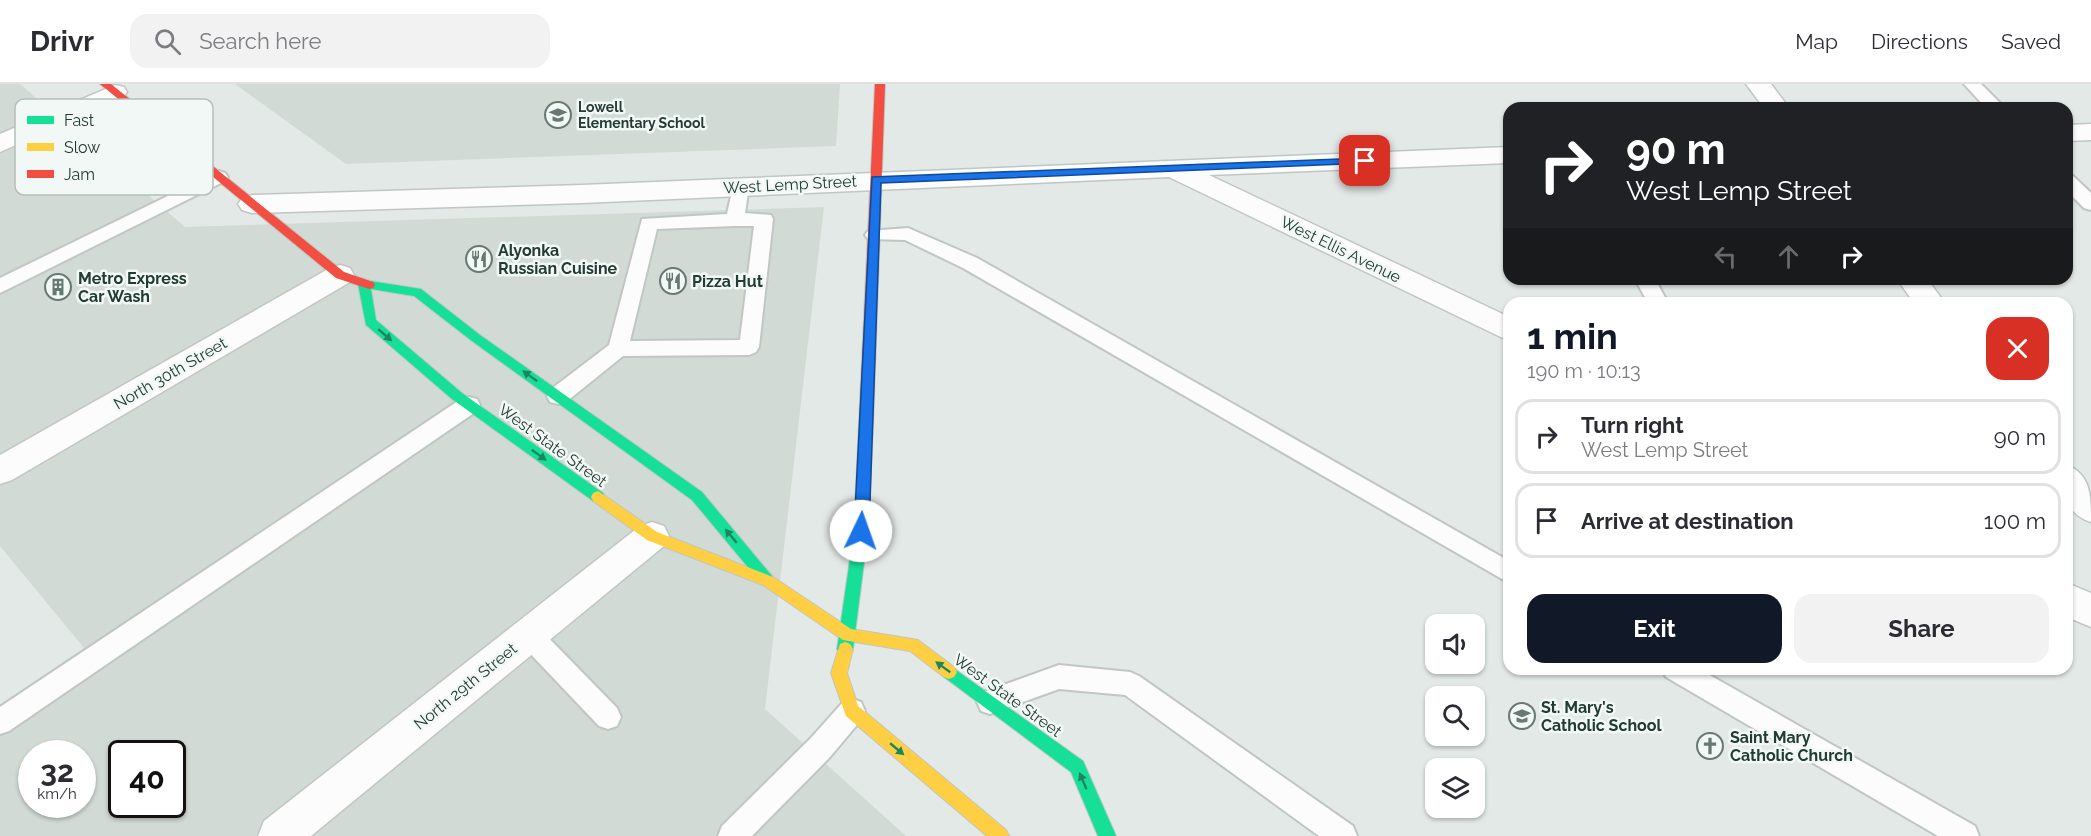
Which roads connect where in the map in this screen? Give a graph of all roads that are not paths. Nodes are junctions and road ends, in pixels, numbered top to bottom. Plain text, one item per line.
1 (880, 84) edge
2 (1758, 84) edge
3 (1972, 84) edge
4 (110, 88) edge
5 (88, 99) edge
6 (123, 99) edge
7 (1772, 102) edge
8 (1990, 102) edge
9 (2091, 132) edge
10 (2073, 133) edge
11 (15, 136) edge
12 (0, 144) edge
13 (1503, 155) edge
14 (1174, 169) junction
15 (213, 172) edge
16 (219, 177) junction
17 (213, 180) edge
18 (876, 180) junction
19 (740, 186) junction
20 (2073, 186) edge
21 (183, 195) edge
22 (252, 204) junction
23 (2091, 204) edge
24 (735, 220) junction
25 (875, 235) junction
26 (352, 280) junction
27 (1916, 285) edge
28 (0, 286) edge
29 (1925, 297) edge
30 (1503, 327) edge
31 (618, 349) junction
32 (558, 396) junction
33 (469, 405) junction
34 (0, 471) edge
35 (2073, 486) edge
36 (2091, 508) edge
37 (651, 536) junction
38 (1503, 570) edge
39 (768, 581) junction
40 (2073, 602) edge
41 (2091, 611) edge
42 (529, 635) junction
43 (848, 635) junction
44 (1685, 675) edge
45 (990, 702) junction
46 (852, 711) junction
47 (608, 717) dead end
48 (0, 722) edge
49 (279, 836) edge
50 (732, 836) edge
51 (1000, 836) edge
52 (1106, 836) edge
53 (1343, 836) edge
54 (1965, 836) edge

1 - 18 main road
2 - 7 street
3 - 8 lane
4 - 5 street
4 - 6 main road
9 - 10 street
11 - 12 street
13 - 14 street, West Lemp Street
14 - 18 street, West Lemp Street
14 - 30 street, West Ellis Avenue
15 - 16 main road
16 - 17 lane
16 - 22 main road
18 - 19 street, West Lemp Street
18 - 25 main road
19 - 22 street, West Lemp Street
19 - 24 lane
20 - 23 lane
21 - 28 lane
22 - 26 main road
24 - 31 lane
24 - 31 lane
25 - 38 lane
25 - 43 main road
32 -> 26 main road, West State Street
26 -> 33 main road, West State Street
26 - 34 street, North 30th Street
27 - 29 street
31 - 32 lane
39 -> 32 main road, West State Street
33 -> 37 main road, West State Street
33 - 48 lane
35 - 36 street
37 - 39 main road, West State Street
37 - 42 street, North 29th Street
39 - 43 main road, West State Street
40 - 41 street
42 - 47 lane
42 - 49 street, North 29th Street
45 -> 43 main road, West State Street
43 - 46 main road
44 - 54 lane
52 -> 45 main road, West State Street
45 - 53 lane
46 - 50 lane
46 -> 51 main road

